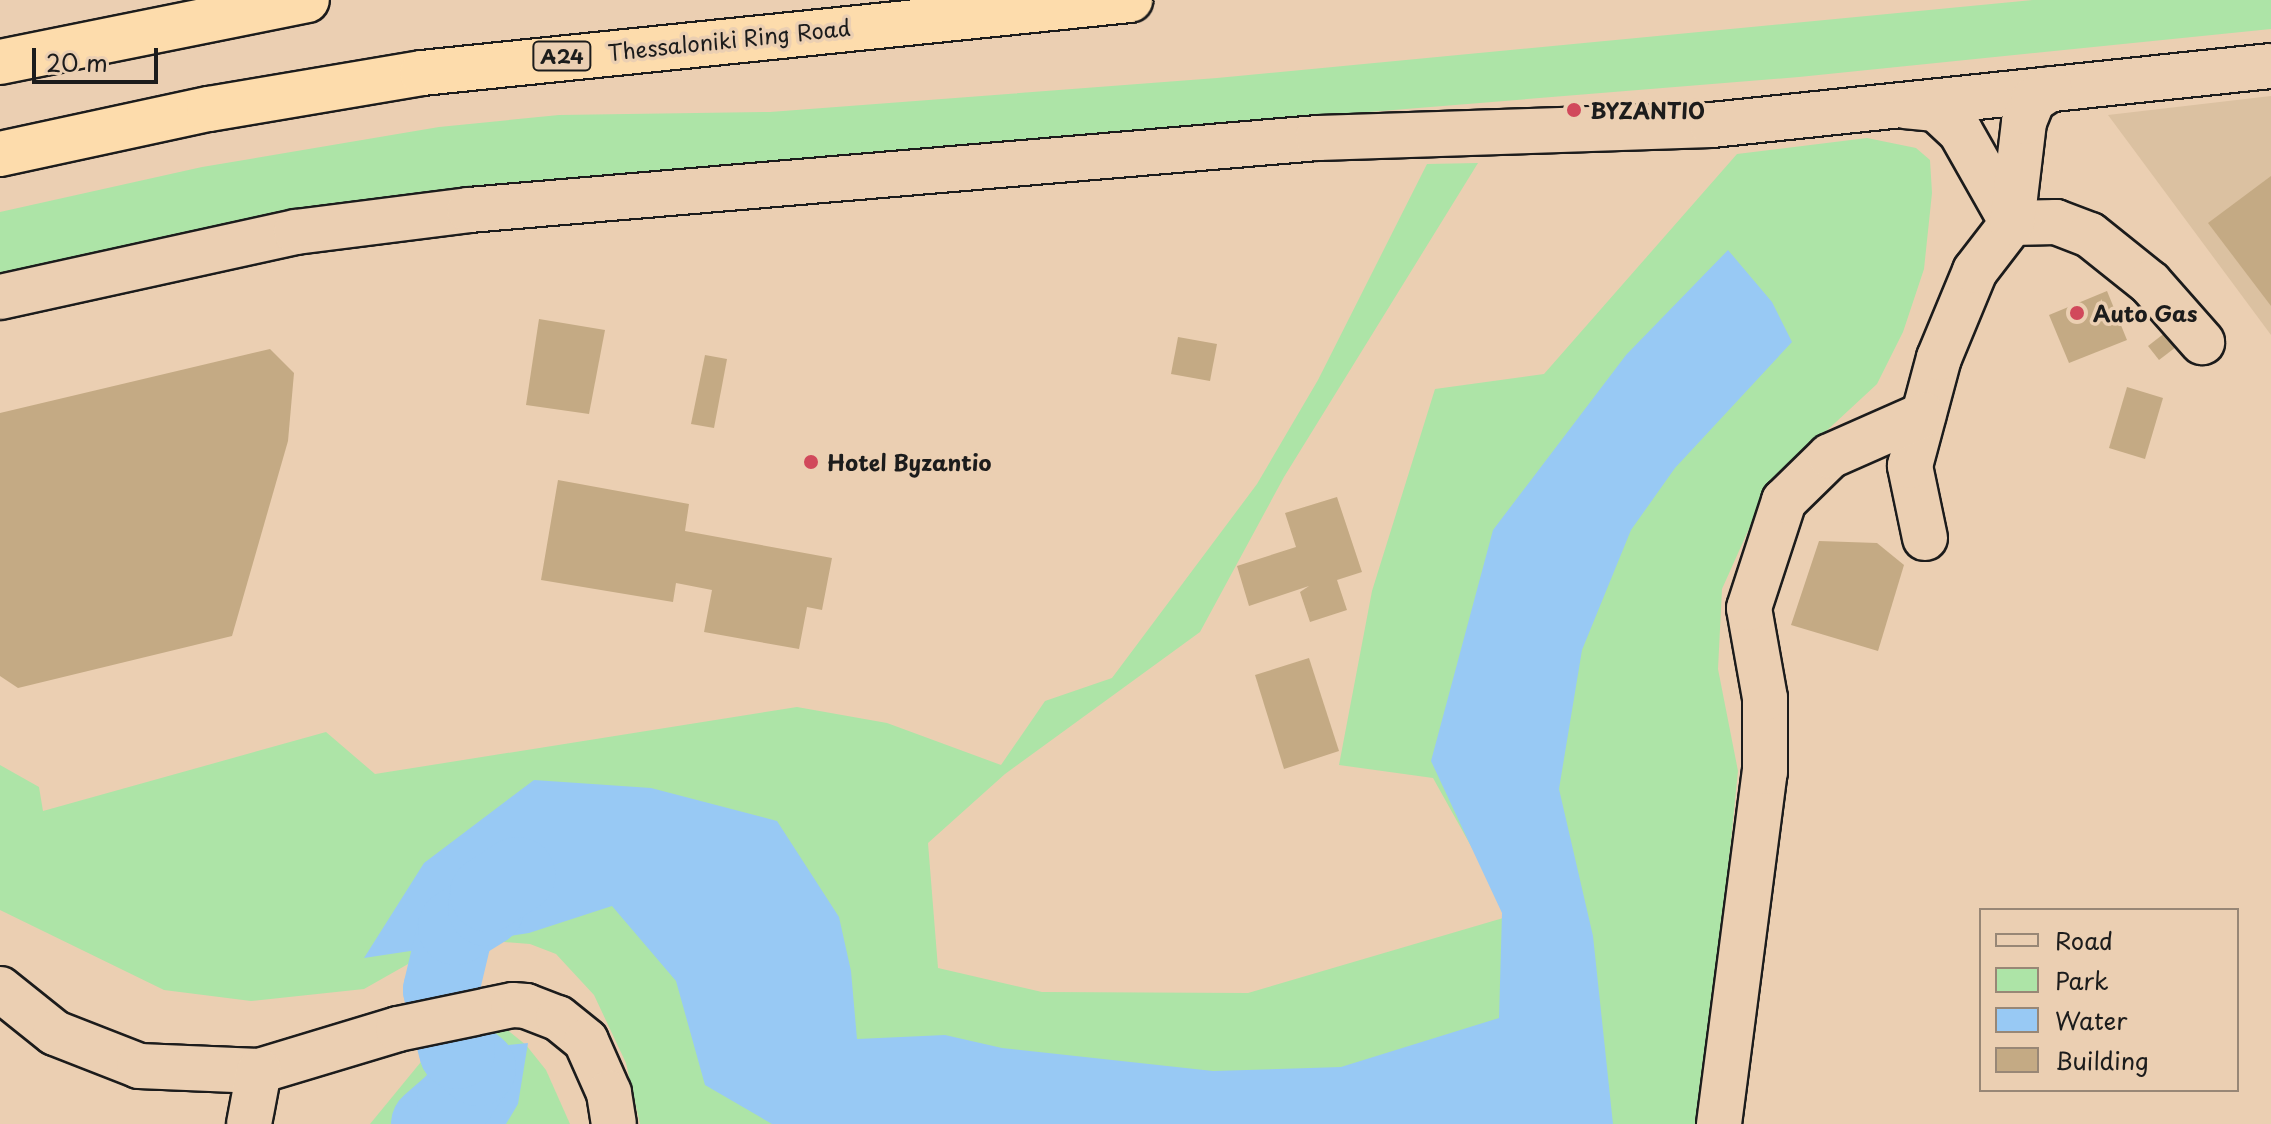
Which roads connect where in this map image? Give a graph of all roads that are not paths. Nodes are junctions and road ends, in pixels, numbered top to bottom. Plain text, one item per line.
1 (307, 0) edge
2 (1130, 0) edge
3 (0, 62) edge
4 (2271, 66) edge
5 (2050, 89) junction
6 (1896, 105) junction
7 (0, 154) edge
8 (2012, 223) junction
9 (0, 297) edge
10 (2202, 342) dead end
11 (1923, 415) junction
12 (1925, 538) dead end
13 (0, 989) edge
14 (259, 1071) junction
15 (249, 1124) edge
16 (614, 1124) edge
17 (1719, 1124) edge

1 - 3 highway
2 - 7 highway, Thessaloniki Ring Road / Α24
4 - 5 street
5 - 6 street
5 - 8 street
6 - 8 street
6 - 9 street
8 - 10 street
8 - 11 street
11 - 12 street
11 - 17 street
13 - 14 street
14 - 15 street
14 - 16 street

